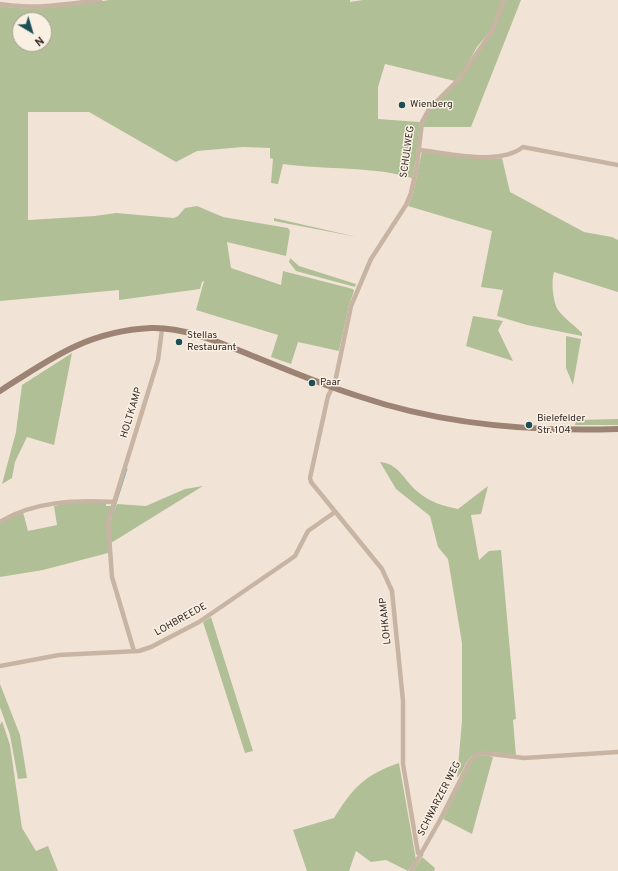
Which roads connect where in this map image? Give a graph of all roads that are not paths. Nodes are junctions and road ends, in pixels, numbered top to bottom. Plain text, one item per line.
1 (100, 0) edge
2 (504, 0) edge
3 (0, 4) edge
4 (420, 150) junction
5 (618, 165) edge
6 (162, 328) junction
7 (332, 388) junction
8 (0, 391) edge
9 (618, 429) edge
10 (115, 502) junction
11 (335, 512) junction
12 (0, 522) edge
13 (134, 651) junction
14 (0, 666) edge
15 (618, 752) edge
16 (421, 855) junction
17 (411, 871) edge

1 - 3 street
2 - 4 street, SCHULWEG
4 - 5 street
4 - 7 street, SCHULWEG
6 - 7 main road
6 - 8 main road
6 - 10 street, HOLTKAMP
7 - 9 main road
7 - 11 street, LOHKAMP
10 - 12 street
10 - 13 street, HOLTKAMP
11 - 13 street, LOHBREEDE
11 - 16 street, LOHKAMP
13 - 14 street, LOHBREEDE
15 - 16 street, SCHWARZER WEG
16 - 17 street, SCHWARZER WEG

